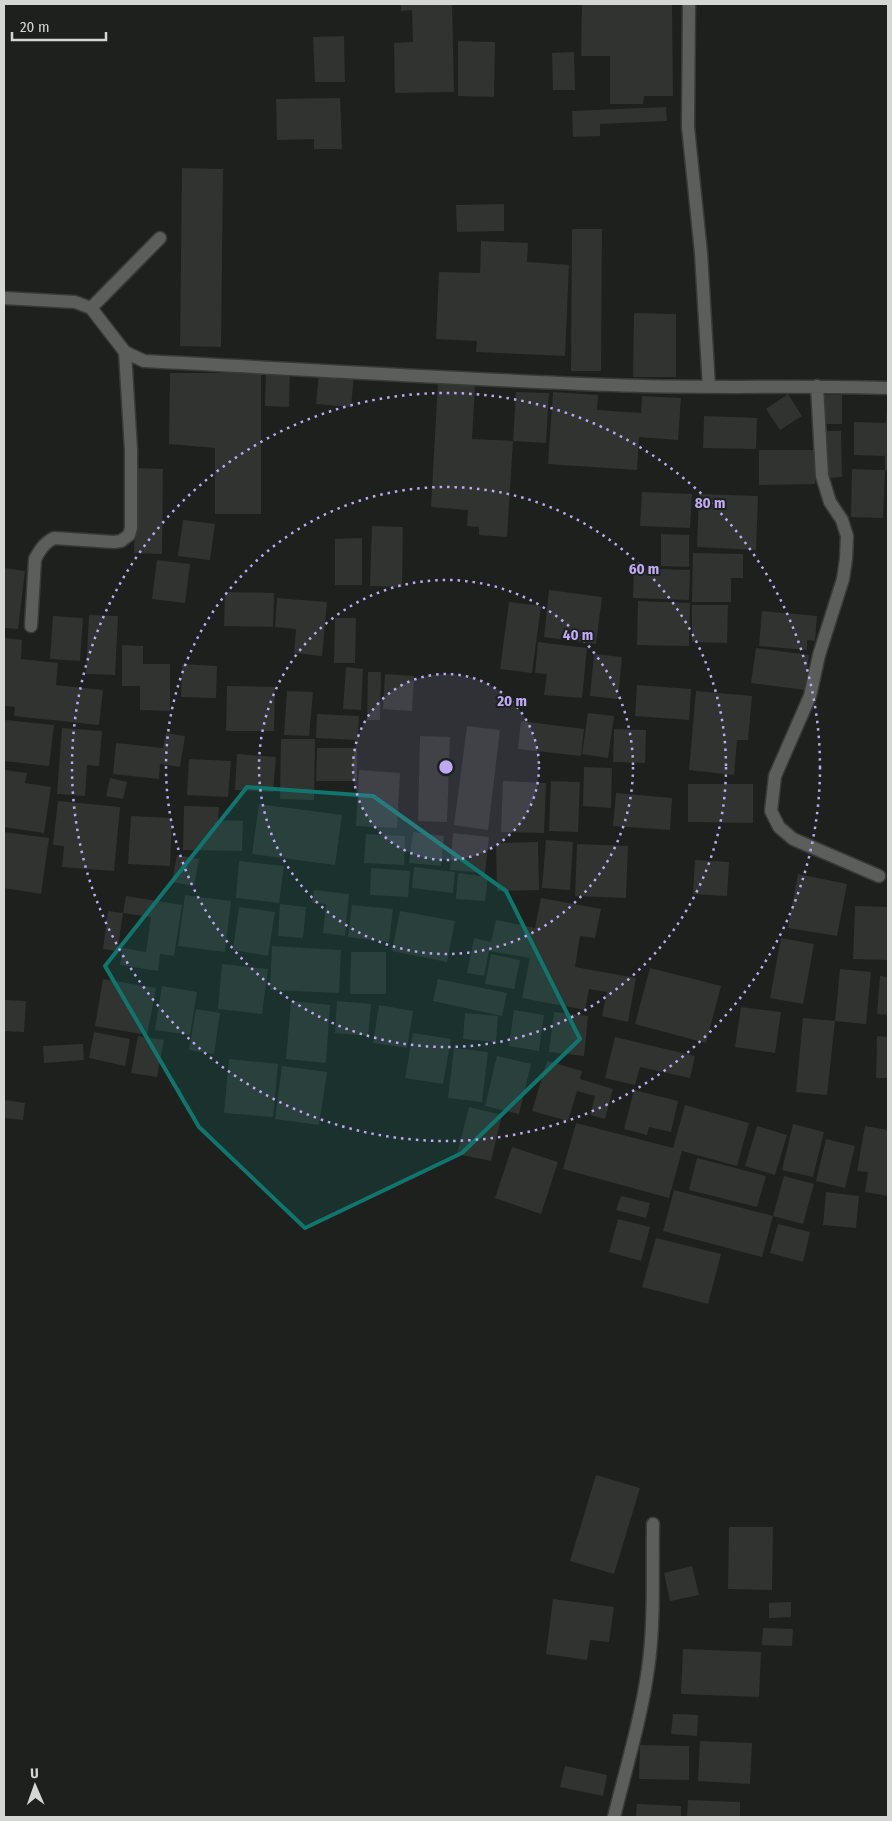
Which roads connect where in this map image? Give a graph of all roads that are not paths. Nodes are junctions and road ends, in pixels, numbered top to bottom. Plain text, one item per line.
1 (689, 4) edge
2 (160, 238) dead end
3 (4, 298) edge
4 (91, 308) junction
5 (125, 352) junction
6 (817, 386) junction
7 (709, 387) junction
8 (888, 388) edge
9 (31, 626) dead end
10 (879, 876) dead end
11 (653, 1524) dead end
12 (614, 1817) edge

1 - 7 street
2 - 4 street
3 - 4 street
4 - 5 street
5 - 7 street
5 - 9 street
6 - 7 street
6 - 8 street
6 - 10 street
11 - 12 street

